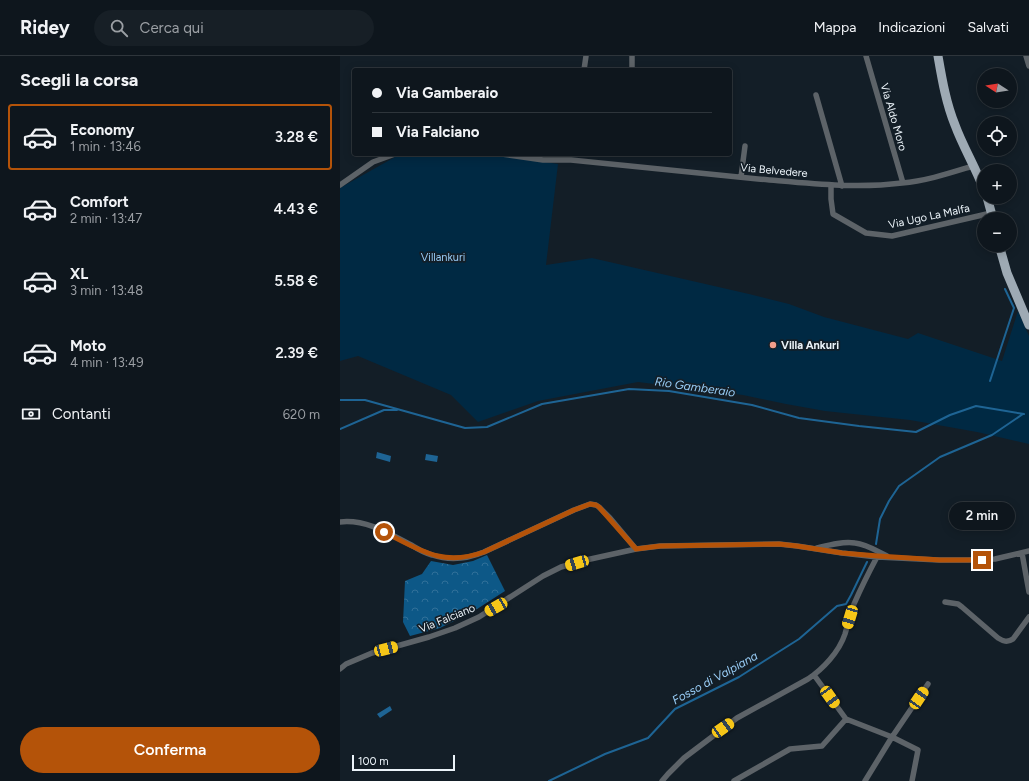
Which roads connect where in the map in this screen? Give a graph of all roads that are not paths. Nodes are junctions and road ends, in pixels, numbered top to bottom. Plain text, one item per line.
1 (586, 56) edge
2 (632, 56) edge
3 (866, 56) edge
4 (938, 56) edge
5 (1026, 56) edge
6 (1029, 66) edge
7 (584, 68) edge
8 (632, 68) edge
9 (816, 95) dead end
10 (745, 146) dead end
11 (390, 156) edge
12 (516, 156) edge
13 (571, 157) edge
14 (973, 166) junction
15 (977, 175) edge
16 (741, 177) junction
17 (903, 183) junction
18 (340, 185) edge
19 (831, 185) junction
20 (842, 186) junction
21 (977, 219) edge
22 (1001, 252) edge
23 (1027, 314) edge
24 (1029, 325) edge
25 (340, 522) edge
26 (813, 548) junction
27 (636, 549) junction
28 (1029, 551) edge
29 (1022, 553) junction
30 (878, 556) junction
31 (891, 557) junction
32 (1029, 592) edge
33 (944, 602) dead end
34 (1029, 617) edge
35 (340, 669) edge
36 (814, 675) junction
37 (928, 684) dead end
38 (846, 719) junction
39 (892, 737) junction
40 (662, 781) edge
41 (734, 781) edge
42 (865, 781) edge
43 (912, 781) edge

1 - 7 street
2 - 8 street
3 - 17 street, Via Aldo Moro
4 - 14 main road
5 - 6 street
9 - 20 street
10 - 16 street
11 - 18 street
12 - 13 street, Via Belvedere
13 - 16 street, Via Belvedere
14 - 15 main road
14 - 17 street, Via Belvedere
16 - 19 street, Via Belvedere
17 - 20 street, Via Belvedere
19 - 20 street, Via Belvedere
19 - 21 street, Via Ugo La Malfa
22 - 23 main road
23 - 24 main road
25 - 27 street
26 - 27 street, Via Falciano
26 - 30 street, Via Falciano
26 - 31 street
27 - 35 street, Via Falciano
28 - 29 street, Via Falciano
29 - 31 street, Via Falciano
29 - 32 street
30 - 31 street, Via Falciano
30 - 36 street
33 - 34 street
36 - 38 street
36 - 40 street
37 - 39 street
38 - 39 street
38 - 41 street
39 - 42 street
39 - 43 street

